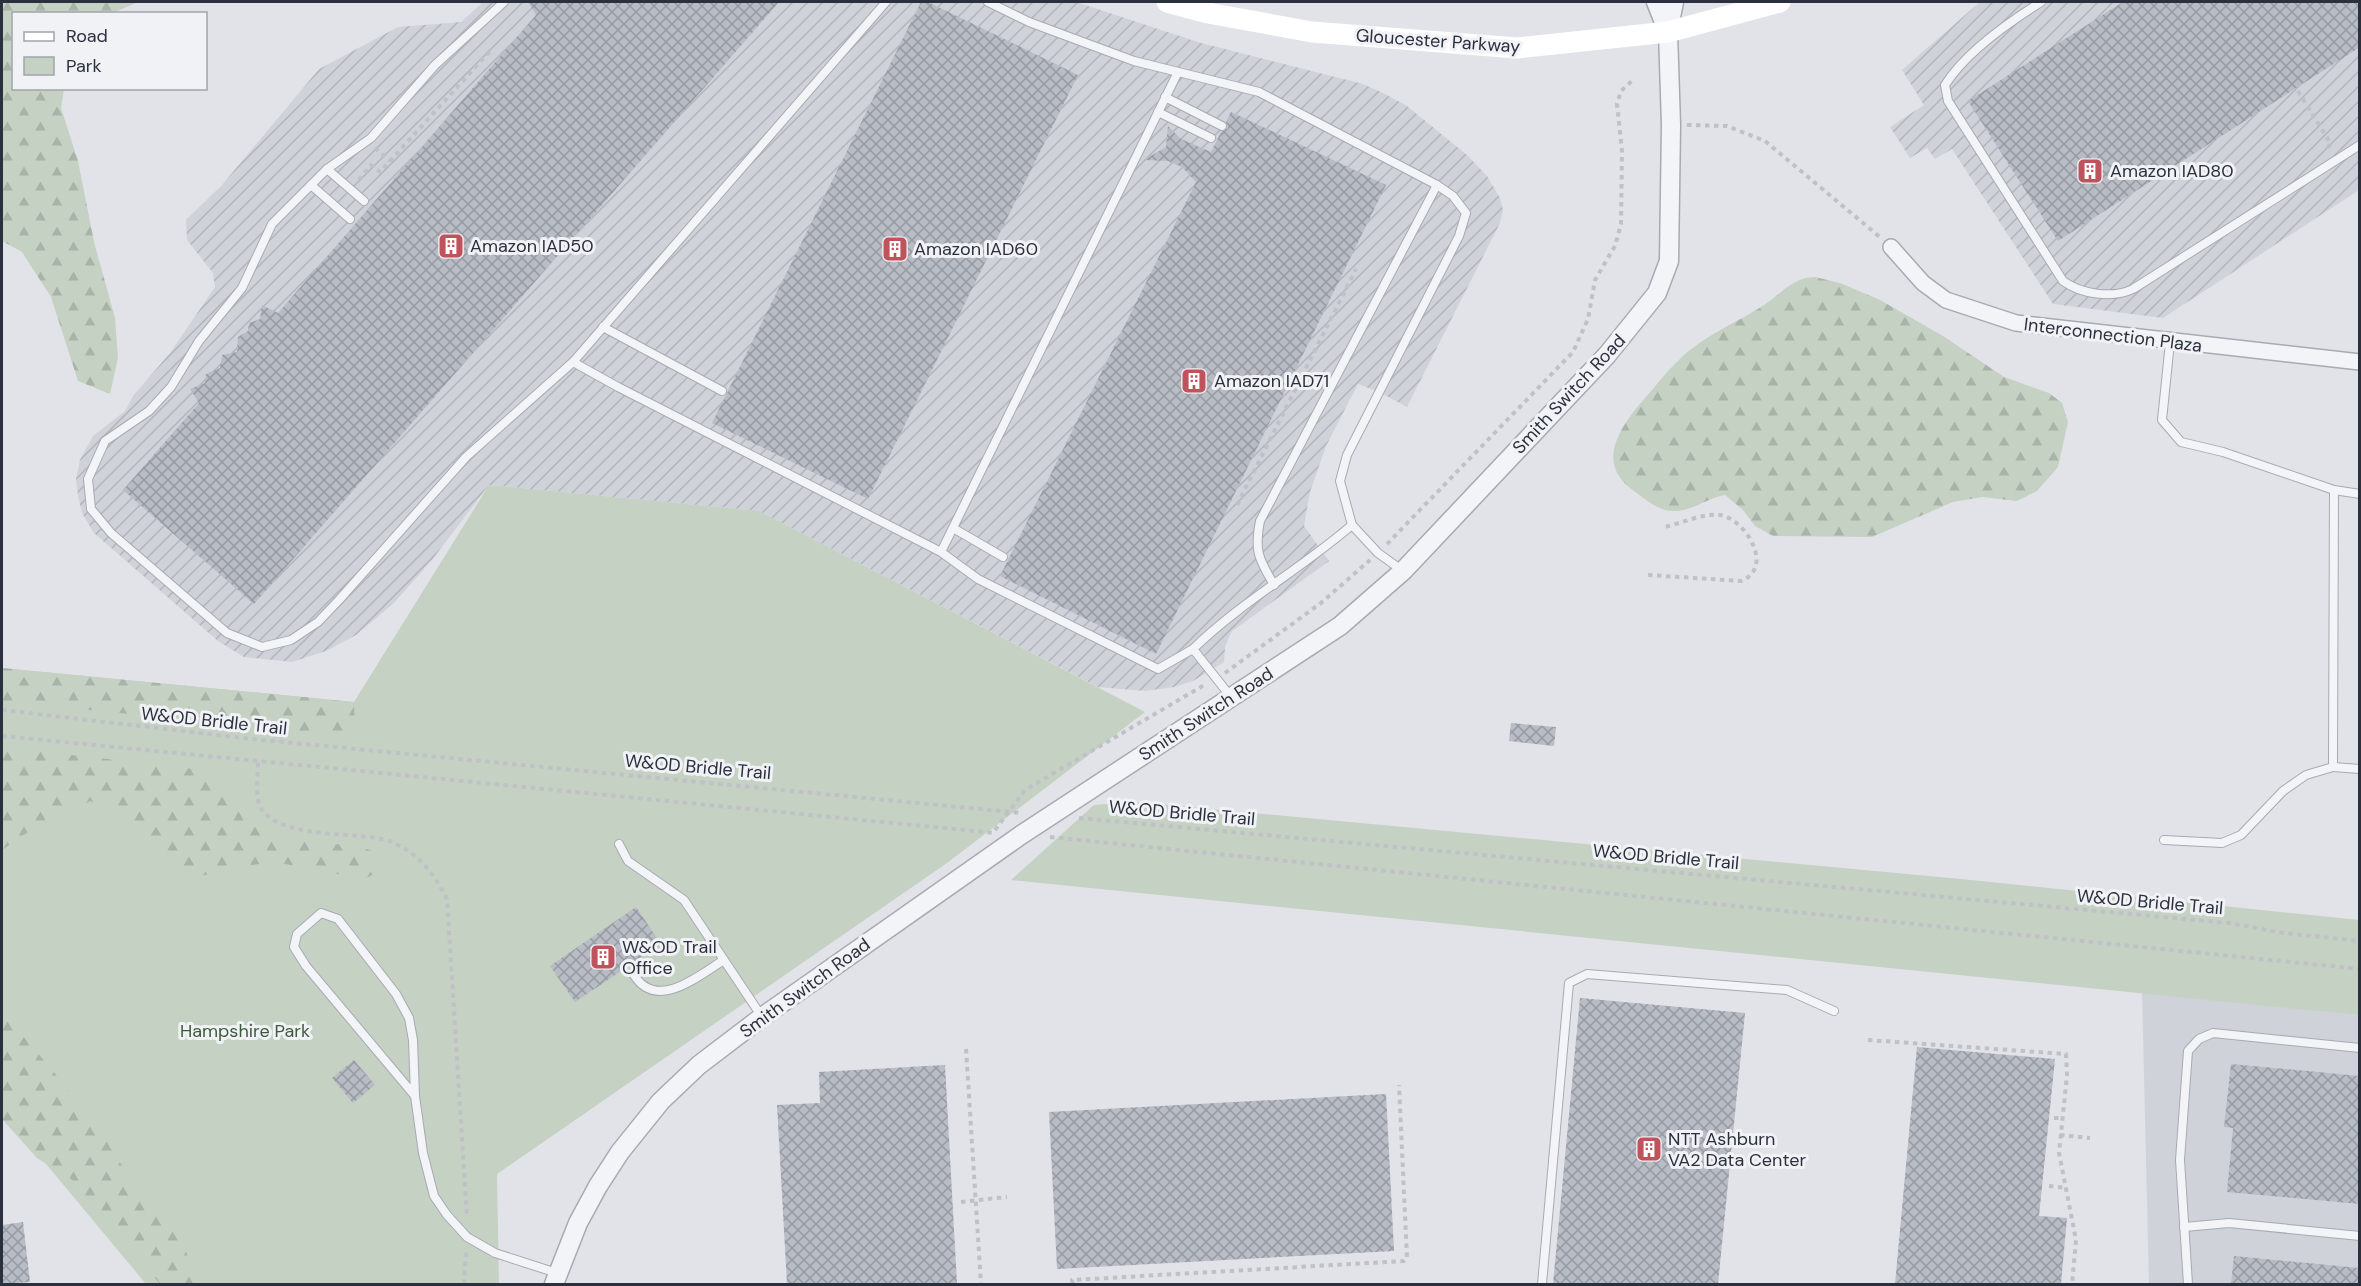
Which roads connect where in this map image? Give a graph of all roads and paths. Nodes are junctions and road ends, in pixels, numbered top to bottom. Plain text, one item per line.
1 (504, 2) edge
2 (886, 2) edge
3 (988, 2) edge
4 (1167, 2) edge
5 (1656, 2) edge
6 (1674, 2) edge
7 (1780, 2) edge
8 (2041, 2) edge
9 (1668, 32) junction
10 (490, 51) dead end
11 (1178, 72) junction
12 (1634, 79) dead end
13 (2298, 91) dead end
14 (1165, 97) junction
15 (1158, 112) junction
16 (1222, 126) dead end
17 (1671, 126) junction
18 (1211, 138) dead end
19 (2360, 145) edge
20 (2316, 156) dead end
21 (327, 169) junction
22 (356, 183) dead end
23 (311, 185) junction
24 (1437, 185) junction
25 (364, 201) dead end
26 (350, 219) dead end
27 (1891, 247) joint
28 (1356, 269) dead end
29 (603, 327) junction
30 (2170, 342) junction
31 (573, 362) junction
32 (2360, 362) edge
33 (722, 391) dead end
34 (2334, 490) junction
35 (2360, 494) edge
36 (1237, 505) dead end
37 (1352, 525) junction
38 (1665, 527) dead end
39 (953, 528) junction
40 (941, 552) junction
41 (1378, 553) junction
42 (1003, 557) dead end
43 (1403, 571) junction
44 (1648, 575) dead end
45 (1274, 585) junction
46 (1193, 649) junction
47 (1217, 678) junction
48 (1231, 697) junction
49 (2, 710) edge
50 (2, 736) edge
51 (258, 763) junction
52 (2333, 766) junction
53 (2360, 769) edge
54 (1009, 811) junction
55 (1052, 815) junction
56 (993, 832) junction
57 (1021, 835) junction
58 (2164, 840) dead end
59 (619, 844) dead end
60 (2360, 941) edge
61 (724, 960) junction
62 (2360, 969) edge
63 (634, 975) dead end
64 (1834, 1011) dead end
65 (762, 1017) junction
66 (1868, 1040) dead end
67 (2360, 1048) edge
68 (966, 1049) dead end
69 (1399, 1085) dead end
70 (415, 1096) junction
71 (2054, 1118) dead end
72 (2062, 1118) junction
73 (2060, 1135) junction
74 (2090, 1138) dead end
75 (2049, 1186) dead end
76 (2066, 1188) junction
77 (1007, 1197) dead end
78 (976, 1200) junction
79 (962, 1202) dead end
80 (2184, 1227) junction
81 (2360, 1236) edge
82 (467, 1237) junction
83 (555, 1279) edge
84 (464, 1284) edge
85 (981, 1284) edge
86 (1072, 1284) edge
87 (1542, 1284) edge
88 (2072, 1284) edge
89 (2187, 1284) edge

1 - 21 lane
2 - 29 lane
3 - 11 lane
4 - 9 main road, Gloucester Parkway
5 - 9 street, Smith Switch Road
6 - 9 street, Smith Switch Road
7 - 9 main road, Gloucester Parkway
8 - 19 lane
9 - 17 street, Smith Switch Road
10 - 22 path
11 - 14 lane
11 - 24 lane
12 - 41 path
13 - 20 path
14 - 15 lane
14 - 16 lane
15 - 18 lane
15 - 39 lane
17 - 27 path
17 - 43 street, Smith Switch Road
21 - 23 lane
21 - 25 lane
23 - 26 lane
23 - 31 lane
24 - 37 lane
24 - 45 lane
27 - 30 street, Interconnection Plaza
28 - 36 path
29 - 31 lane
29 - 33 lane
30 - 32 street, Interconnection Plaza
30 - 34 lane
31 - 40 lane
34 - 35 lane
34 - 52 lane
37 - 41 lane
37 - 45 lane
38 - 44 path
39 - 40 lane
39 - 42 lane
40 - 46 lane
41 - 43 lane
41 - 47 path
43 - 48 street, Smith Switch Road
45 - 46 lane
46 - 47 lane
47 - 48 lane
47 - 54 path
48 - 55 street, Smith Switch Road
49 - 54 path, W&OD Bridle Trail
50 - 51 path
51 - 56 path
51 - 82 path
52 - 53 lane
52 - 58 lane
54 - 55 path, W&OD Bridle Trail
54 - 56 path
55 - 57 street, Smith Switch Road
55 - 60 path, W&OD Bridle Trail
56 - 57 path
57 - 62 path
57 - 65 street, Smith Switch Road
59 - 61 lane
61 - 63 lane
61 - 65 lane
64 - 87 lane
65 - 83 street, Smith Switch Road
66 - 72 path
67 - 80 lane
68 - 78 path
69 - 86 path
70 - 70 lane
70 - 82 lane
71 - 72 path
72 - 73 path
73 - 74 path
73 - 76 path
75 - 76 path
76 - 88 path
77 - 78 path
78 - 79 path
78 - 85 path
80 - 81 lane
80 - 89 lane
82 - 83 lane
82 - 84 path

